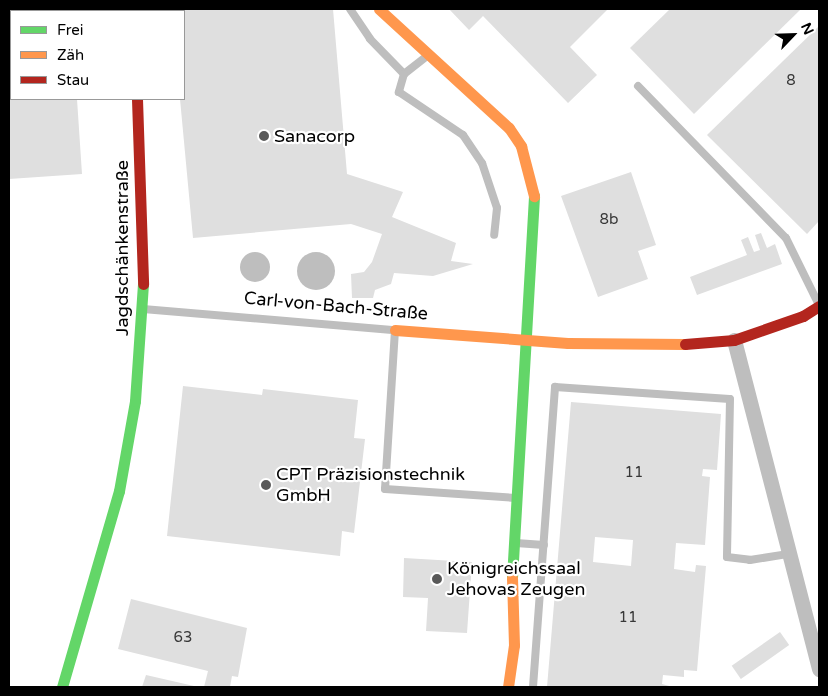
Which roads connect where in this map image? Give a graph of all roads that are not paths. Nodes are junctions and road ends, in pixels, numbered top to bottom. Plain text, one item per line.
1 (350, 9) edge
2 (379, 9) edge
3 (428, 54) junction
4 (404, 74) junction
5 (638, 86) dead end
6 (137, 100) edge
7 (494, 235) dead end
8 (819, 305) edge
9 (143, 309) junction
10 (395, 330) junction
11 (526, 340) junction
12 (734, 340) junction
13 (516, 498) junction
14 (514, 543) junction
15 (544, 545) junction
16 (790, 554) junction
17 (819, 669) edge
18 (62, 687) edge
19 (508, 687) edge
20 (533, 687) edge

1 - 4 lane
2 - 3 street
3 - 4 lane
3 - 11 street
4 - 7 lane
5 - 8 lane
6 - 9 street, Jagdschänkenstraße
8 - 12 street, Carl-von-Bach-Straße
9 - 10 lane, Carl-von-Bach-Straße
9 - 18 street, Jagdschänkenstraße
10 - 11 street, Carl-von-Bach-Straße
10 - 13 lane
11 - 12 street, Carl-von-Bach-Straße
11 - 13 street
12 - 16 street
13 - 14 street
14 - 15 lane
14 - 19 street
15 - 16 lane
15 - 20 lane
16 - 17 street

